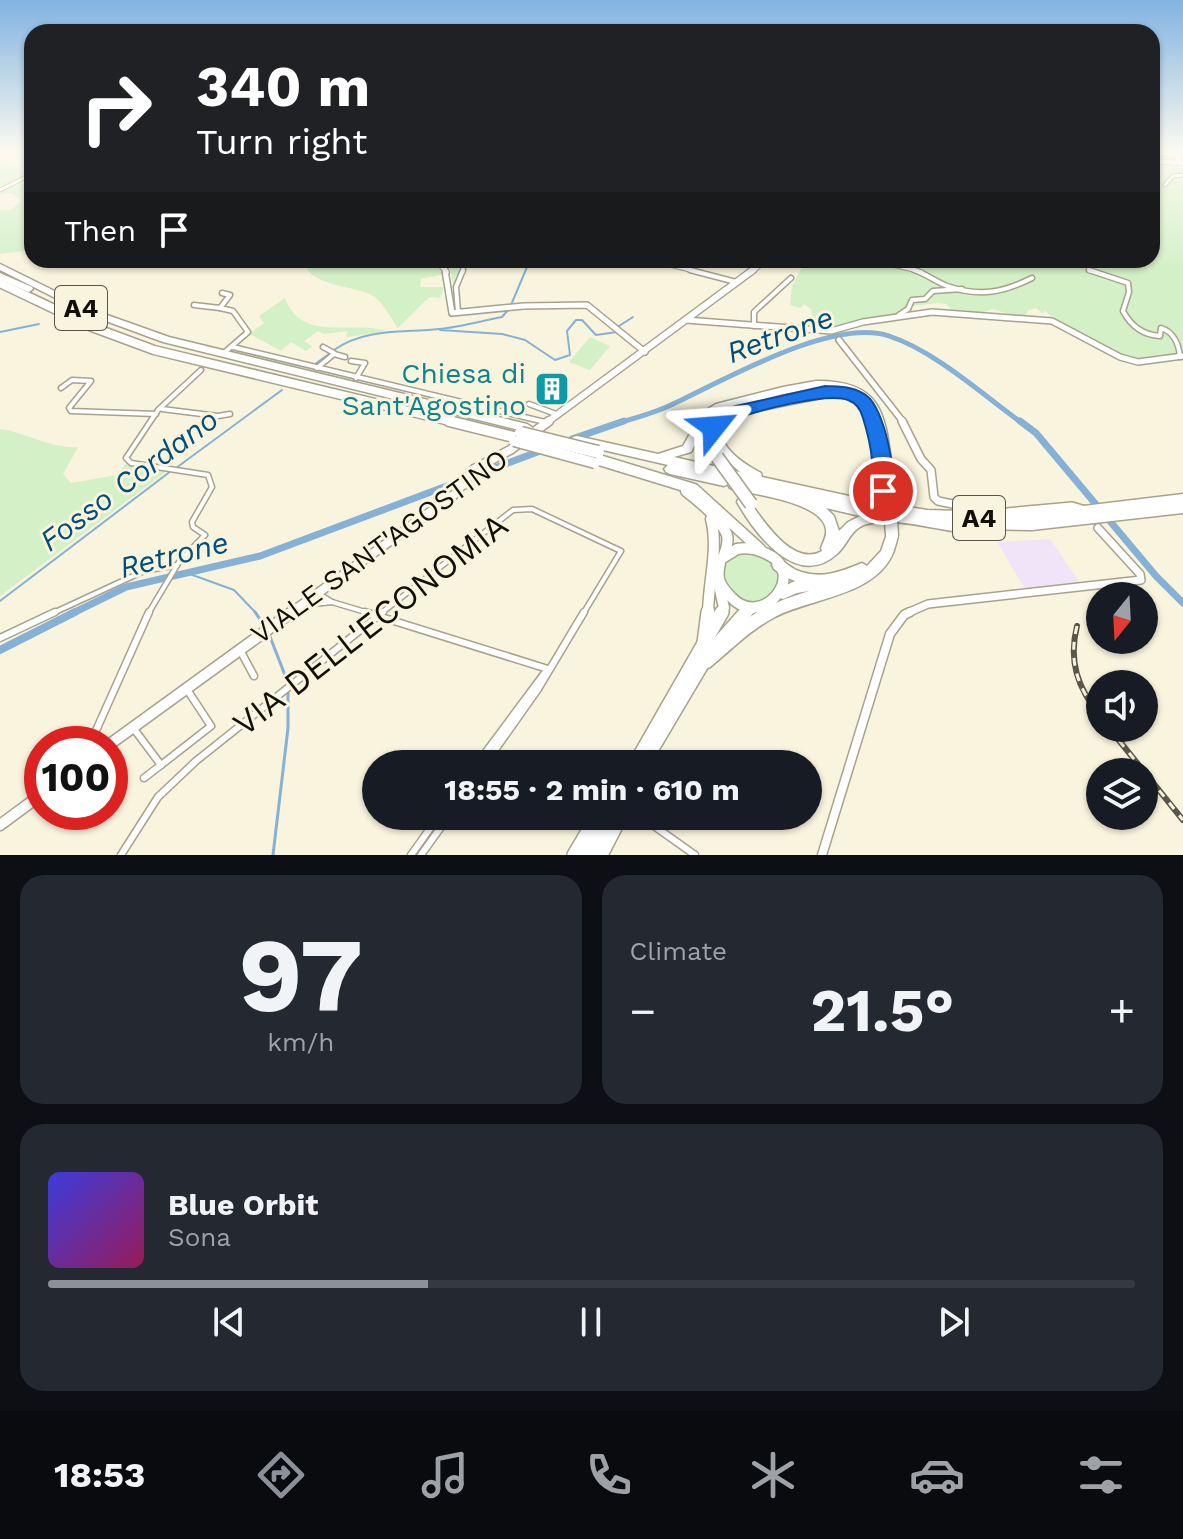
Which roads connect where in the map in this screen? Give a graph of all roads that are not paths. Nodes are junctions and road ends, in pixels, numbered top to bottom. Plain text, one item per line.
1 (0, 267) edge
2 (443, 268) edge
3 (463, 268) edge
4 (680, 268) edge
5 (756, 268) edge
6 (904, 268) edge
7 (1089, 268) edge
8 (0, 276) edge
9 (791, 278) dead end
10 (1032, 278) dead end
11 (0, 283) edge
12 (739, 283) junction
13 (963, 288) junction
14 (0, 290) edge
15 (222, 293) dead end
16 (194, 305) dead end
17 (220, 308) junction
18 (458, 312) junction
19 (894, 317) junction
20 (686, 320) junction
21 (754, 326) junction
22 (832, 332) junction
23 (839, 340) joint
24 (233, 347) junction
25 (323, 347) dead end
26 (225, 352) dead end
27 (645, 352) junction
28 (334, 354) junction
29 (345, 357) dead end
30 (1181, 357) edge
31 (351, 361) dead end
32 (317, 368) junction
33 (201, 370) dead end
34 (356, 378) junction
35 (61, 388) dead end
36 (529, 404) dead end
37 (728, 404) junction
38 (742, 410) junction
39 (159, 411) junction
40 (230, 414) dead end
41 (558, 415) junction
42 (547, 423) junction
43 (520, 435) junction
44 (577, 440) junction
45 (597, 455) junction
46 (714, 457) junction
47 (691, 473) junction
48 (885, 486) junction
49 (1183, 499) edge
50 (747, 503) junction
51 (864, 504) junction
52 (1183, 508) edge
53 (707, 509) junction
54 (1099, 515) junction
55 (981, 526) junction
56 (889, 534) junction
57 (762, 551) junction
58 (724, 556) junction
59 (779, 565) junction
60 (175, 568) junction
61 (866, 573) junction
62 (719, 585) junction
63 (317, 593) junction
64 (783, 593) junction
65 (332, 602) junction
66 (299, 608) junction
67 (752, 608) junction
68 (380, 618) junction
69 (0, 638) edge
70 (240, 649) junction
71 (702, 660) junction
72 (548, 669) junction
73 (254, 676) dead end
74 (186, 688) junction
75 (98, 726) edge
76 (133, 727) junction
77 (128, 731) edge
78 (487, 750) edge
79 (495, 750) edge
80 (642, 750) edge
81 (651, 750) edge
82 (161, 765) junction
83 (144, 778) dead end
84 (24, 807) edge
85 (0, 825) edge
86 (429, 830) edge
87 (439, 830) edge
88 (589, 830) edge
89 (598, 830) edge
90 (607, 830) edge
91 (614, 830) edge
92 (660, 830) edge
93 (121, 855) edge
94 (411, 855) edge
95 (421, 855) edge
96 (574, 855) edge
97 (585, 855) edge
98 (593, 855) edge
99 (601, 855) edge
100 (695, 855) edge
101 (822, 855) edge

1 - 43 highway, A4
2 - 18 street
3 - 18 street
4 - 12 street
5 - 12 main road, VIALE SANT'AGOSTINO
6 - 13 street
7 - 30 street
8 - 43 highway, A4
9 - 21 street
10 - 13 street
11 - 43 highway
12 - 20 main road, VIALE SANT'AGOSTINO
13 - 19 street
14 - 43 highway
15 - 17 street
16 - 17 street
17 - 24 street
18 - 27 street
19 - 22 street
19 - 30 street
20 - 21 street
20 - 27 main road, VIALE SANT'AGOSTINO
21 - 22 street
22 - 23 street
23 - 54 street
24 - 26 street
24 - 32 street
25 - 28 street
27 - 41 main road, VIALE SANT'AGOSTINO
28 - 29 street
28 - 32 street
31 - 34 street
32 - 34 street
33 - 39 street
34 - 42 street
35 - 39 street
36 - 41 street
37 - 44 highway
37 - 46 highway
37 - 48 highway
38 - 46 highway
38 - 48 highway
38 - 51 highway
39 - 40 street
39 - 60 street
41 - 42 main road, VIALE SANT'AGOSTINO
42 - 63 main road, VIALE SANT'AGOSTINO
43 - 44 highway, A4
43 - 45 highway, A4, bridge
44 - 45 highway, A4
45 - 47 highway, A4
45 - 51 highway, A4
45 - 53 highway
45 - 57 highway
46 - 50 highway, bridge
47 - 50 highway
47 - 55 highway, A4
48 - 56 highway
49 - 54 highway, A4
50 - 55 highway
51 - 54 highway, A4
52 - 54 highway, A4
53 - 58 highway
53 - 71 highway
54 - 55 highway, A4
54 - 101 street
56 - 59 highway
56 - 61 highway
57 - 58 highway
57 - 59 highway
58 - 62 highway
59 - 64 highway
60 - 69 street
60 - 75 street
61 - 64 highway
61 - 71 highway
62 - 67 highway
62 - 71 highway
63 - 65 street
63 - 66 main road, VIALE SANT'AGOSTINO
64 - 67 highway
65 - 66 street
65 - 68 street
66 - 70 main road, VIALE SANT'AGOSTINO
67 - 71 highway
68 - 72 street
68 - 72 street, VIA DELL'ECONOMIA
68 - 93 street, VIA DELL'ECONOMIA
70 - 73 street, VIALE SANT'AGOSTINO
70 - 74 main road, VIALE SANT'AGOSTINO
71 - 80 highway
71 - 81 highway
72 - 78 street, VIA DELL'ECONOMIA
72 - 79 street, VIA DELL'ECONOMIA
74 - 76 main road, VIALE SANT'AGOSTINO
74 - 82 street
76 - 77 main road, VIALE SANT'AGOSTINO
76 - 82 street
82 - 83 street
84 - 85 main road
86 - 94 street
87 - 95 street
88 - 96 highway
89 - 97 highway
90 - 98 highway
91 - 99 highway
92 - 100 street

